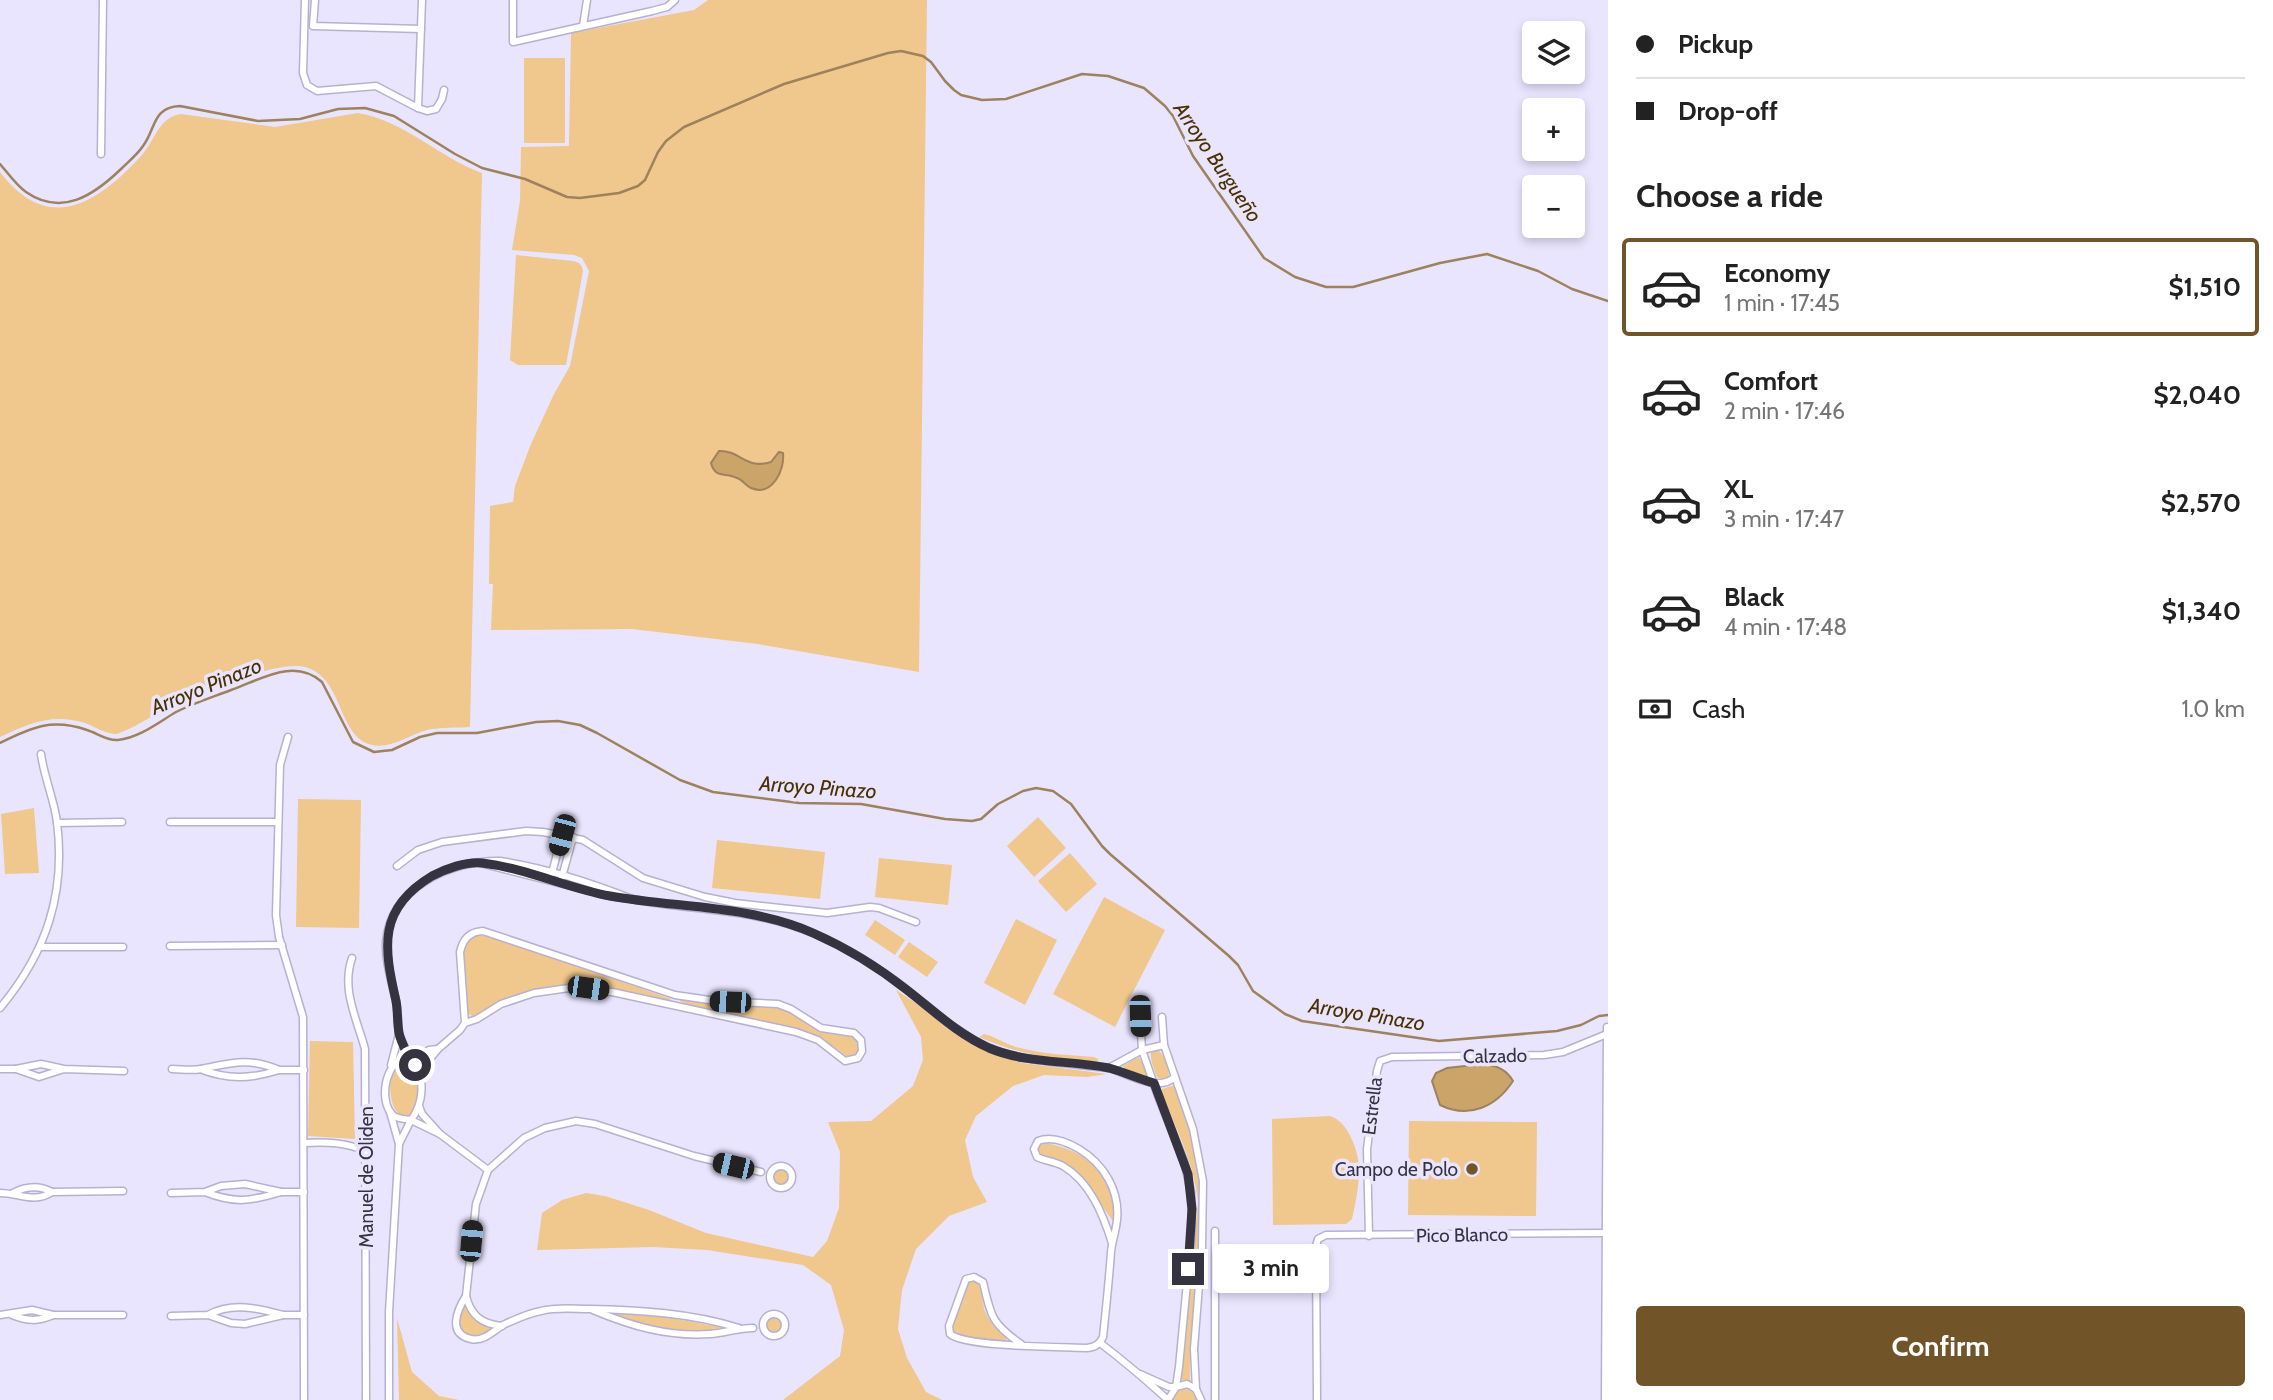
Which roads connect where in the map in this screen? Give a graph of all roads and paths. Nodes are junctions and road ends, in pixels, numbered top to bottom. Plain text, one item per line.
1 (103, 0) edge
2 (305, 0) edge
3 (315, 0) edge
4 (422, 0) edge
5 (513, 0) edge
6 (587, 0) edge
7 (675, 0) edge
8 (583, 26) junction
9 (421, 29) junction
10 (444, 90) dead end
11 (418, 107) junction
12 (101, 154) dead end
13 (288, 737) dead end
14 (41, 754) dead end
15 (122, 822) dead end
16 (170, 822) dead end
17 (278, 822) junction
18 (57, 823) junction
19 (562, 835) junction
20 (573, 837) junction
21 (397, 866) dead end
22 (551, 876) junction
23 (561, 878) junction
24 (916, 922) dead end
25 (282, 945) junction
26 (170, 946) dead end
27 (40, 947) junction
28 (123, 947) dead end
29 (352, 958) dead end
30 (675, 995) junction
31 (673, 1006) junction
32 (0, 1008) edge
33 (1140, 1016) dead end
34 (1162, 1017) dead end
35 (465, 1023) junction
36 (1607, 1027) edge
37 (399, 1034) junction
38 (1607, 1034) edge
39 (1164, 1045) junction
40 (438, 1049) junction
41 (1142, 1050) junction
42 (1380, 1061) joint
43 (411, 1062) junction
44 (1109, 1068) junction
45 (0, 1069) edge
46 (16, 1069) junction
47 (64, 1069) junction
48 (172, 1069) dead end
49 (200, 1069) junction
50 (390, 1069) junction
51 (279, 1070) junction
52 (304, 1070) junction
53 (124, 1071) dead end
54 (420, 1077) junction
55 (1175, 1077) junction
56 (1154, 1083) junction
57 (419, 1106) junction
58 (390, 1110) junction
59 (411, 1120) junction
60 (440, 1134) junction
61 (304, 1143) junction
62 (399, 1144) junction
63 (367, 1152) junction
64 (774, 1169) junction
65 (488, 1170) junction
66 (761, 1172) junction
67 (770, 1180) junction
68 (123, 1191) dead end
69 (52, 1192) junction
70 (205, 1192) junction
71 (281, 1192) junction
72 (304, 1192) junction
73 (0, 1193) edge
74 (13, 1193) junction
75 (171, 1193) dead end
76 (1215, 1231) dead end
77 (1607, 1233) edge
78 (1369, 1236) junction
79 (1112, 1243) junction
80 (466, 1296) junction
81 (592, 1309) junction
82 (0, 1314) edge
83 (123, 1315) dead end
84 (208, 1315) junction
85 (283, 1315) junction
86 (304, 1315) junction
87 (171, 1316) dead end
88 (764, 1320) junction
89 (502, 1326) junction
90 (739, 1328) junction
91 (753, 1328) junction
92 (765, 1332) junction
93 (1100, 1343) junction
94 (1021, 1345) junction
95 (1140, 1374) junction
96 (1175, 1387) junction
97 (1196, 1389) junction
98 (304, 1400) edge
99 (366, 1400) edge
100 (388, 1400) edge
101 (1168, 1400) edge
102 (1201, 1400) edge
103 (1215, 1400) edge
104 (1317, 1400) edge
105 (1605, 1400) edge

1 - 12 street
2 - 11 street
3 - 9 street
4 - 9 street
5 - 8 street
6 - 8 street
7 - 8 street
9 - 11 street
10 - 11 street
13 - 17 street
14 - 18 street
15 - 18 street
16 - 17 street
17 - 25 street
18 - 27 street
19 - 20 street
19 - 21 street
19 - 22 street
20 - 23 street
20 - 24 street
22 - 23 street
22 - 37 street
23 - 44 street
25 - 26 street
25 - 52 street
27 - 28 street
27 - 32 street
29 - 63 street, Manuel de Oliden
30 - 31 street
30 - 31 street
30 - 35 street
31 - 35 street
33 - 41 street
34 - 39 street
35 - 40 street
36 - 38 street
37 - 43 street
37 - 50 street
38 - 42 street, Calzado
38 - 77 street
39 - 41 street
39 - 55 street
40 - 43 street
40 - 54 street
41 - 44 street
41 - 56 street
42 - 78 street, Estrella
43 - 50 street
43 - 54 street
44 - 56 street
45 - 46 street
46 - 47 street
46 - 47 street
47 - 53 street
48 - 49 street
49 - 51 street
49 - 51 street
50 - 58 street
51 - 52 street
52 - 61 street
54 - 57 street
55 - 56 street
55 - 97 street
56 - 96 street
57 - 59 street
57 - 60 street
58 - 59 street
58 - 62 street
59 - 60 street
59 - 62 street
60 - 65 street
61 - 63 street
61 - 72 street
62 - 100 street
63 - 99 street, Manuel de Oliden
64 - 66 street
64 - 67 street
64 - 67 street
65 - 66 street
65 - 80 street
66 - 67 street
68 - 69 street
69 - 74 street
69 - 74 street
70 - 71 street
70 - 71 street
70 - 75 street
71 - 72 street
72 - 86 street
73 - 74 street
76 - 103 street
77 - 78 street, Pico Blanco
77 - 105 street
78 - 104 street, Pico Blanco
79 - 79 street
79 - 93 street
80 - 89 street
80 - 89 street
81 - 89 street
81 - 90 street
81 - 90 street
82 - 83 street
84 - 85 street
84 - 85 street
84 - 87 street
85 - 86 street
86 - 98 street
88 - 91 street
88 - 92 street
88 - 92 street
90 - 91 street
91 - 92 street
93 - 94 street
93 - 95 street
94 - 94 street
95 - 96 street
95 - 101 street
96 - 97 street
96 - 101 street
97 - 102 street

